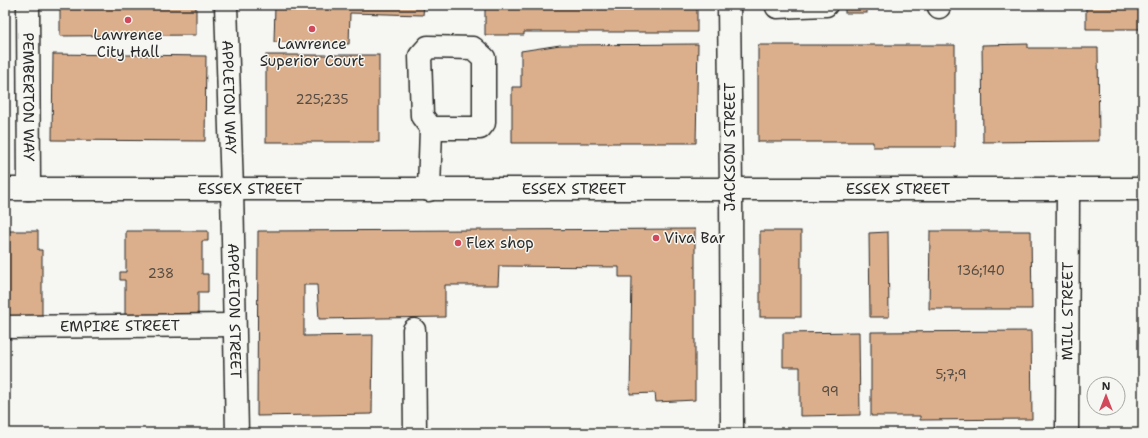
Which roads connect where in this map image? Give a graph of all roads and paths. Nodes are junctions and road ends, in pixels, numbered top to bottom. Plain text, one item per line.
1 (28, 5) edge
2 (226, 5) edge
3 (729, 5) edge
4 (826, 5) edge
5 (777, 7) dead end
6 (431, 128) dead end
7 (5, 189) edge
8 (29, 189) junction
9 (1068, 189) junction
10 (1143, 189) edge
11 (232, 190) junction
12 (430, 190) junction
13 (730, 190) junction
14 (234, 325) junction
15 (5, 327) edge
16 (414, 330) dead end
17 (237, 433) edge
18 (415, 433) edge
19 (732, 433) edge
20 (1068, 433) edge

1 - 8 main road, PEMBERTON WAY
2 - 11 main road, APPLETON WAY
3 - 13 main road, JACKSON STREET
4 - 5 main road
6 - 12 main road
7 - 8 main road, ESSEX STREET
8 - 11 main road, ESSEX STREET
9 - 10 main road, ESSEX STREET
9 - 13 main road, ESSEX STREET
9 - 20 main road, MILL STREET
11 - 12 main road, ESSEX STREET
11 - 14 main road, APPLETON STREET
12 - 13 main road, ESSEX STREET
13 - 19 main road, JACKSON STREET
14 - 15 main road, EMPIRE STREET
14 - 17 main road, APPLETON STREET
16 - 18 main road

